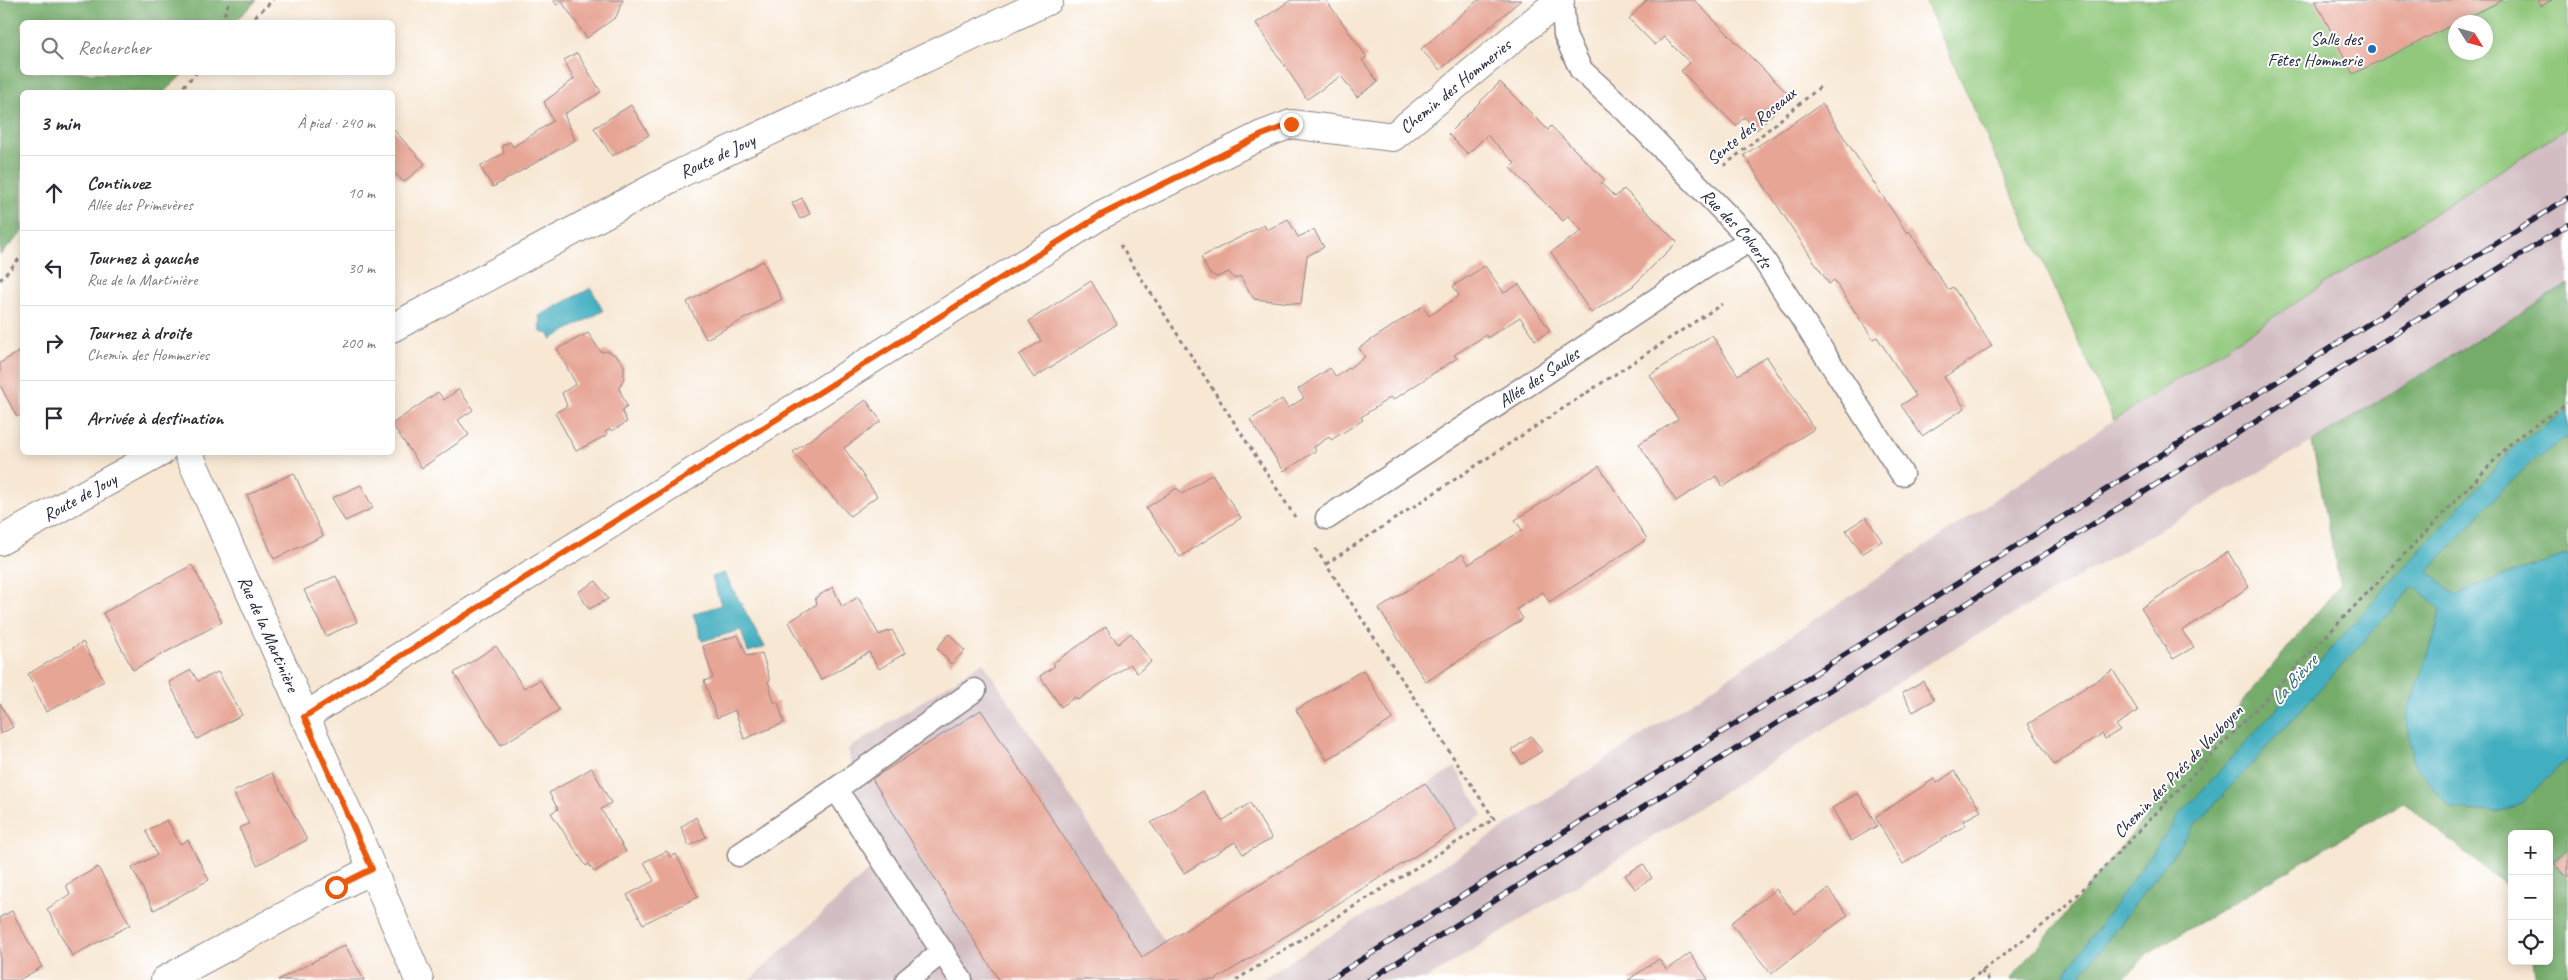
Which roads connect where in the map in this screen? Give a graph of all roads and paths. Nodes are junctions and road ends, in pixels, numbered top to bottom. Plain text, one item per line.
1 (230, 0) edge
2 (273, 0) edge
3 (1049, 0) edge
4 (1561, 0) edge
5 (222, 20) edge
6 (251, 20) edge
7 (194, 75) edge
8 (1820, 87) dead end
9 (180, 90) edge
10 (1700, 186) junction
11 (1751, 240) junction
12 (20, 258) edge
13 (0, 280) edge
14 (1722, 304) dead end
15 (395, 326) edge
16 (2568, 403) edge
17 (156, 455) edge
18 (189, 455) edge
19 (1902, 474) dead end
20 (1327, 518) dead end
21 (0, 541) edge
22 (1326, 564) dead end
23 (975, 690) dead end
24 (304, 717) junction
25 (836, 789) junction
26 (1494, 819) dead end
27 (739, 855) dead end
28 (372, 869) junction
29 (943, 951) junction
30 (1981, 971) junction
31 (165, 980) edge
32 (419, 980) edge
33 (907, 980) edge
34 (961, 980) edge
35 (1236, 980) edge
36 (1970, 980) edge
37 (1989, 980) edge

1 - 5 path
2 - 6 path
3 - 15 street, Route de Jouy
4 - 10 lane, Rue des Colverts
4 - 24 street, Chemin des Hommeries
7 - 9 path
8 - 10 path, Sente des Roseaux
10 - 11 lane, Rue des Colverts
11 - 19 lane, Rue des Colverts
11 - 20 lane, Allée des Saules
12 - 13 path
14 - 22 path
16 - 30 path, Chemin des Prés de Vauboyen
17 - 21 street, Route de Jouy
18 - 24 street, Rue de la Martinière
23 - 25 lane
24 - 28 street, Rue de la Martinière
25 - 27 lane
25 - 29 lane
26 - 35 path
28 - 31 street
28 - 32 street, Rue de la Martinière
29 - 33 lane
29 - 34 lane
30 - 36 path, Chemin des Prés de Vauboyen
30 - 37 path

